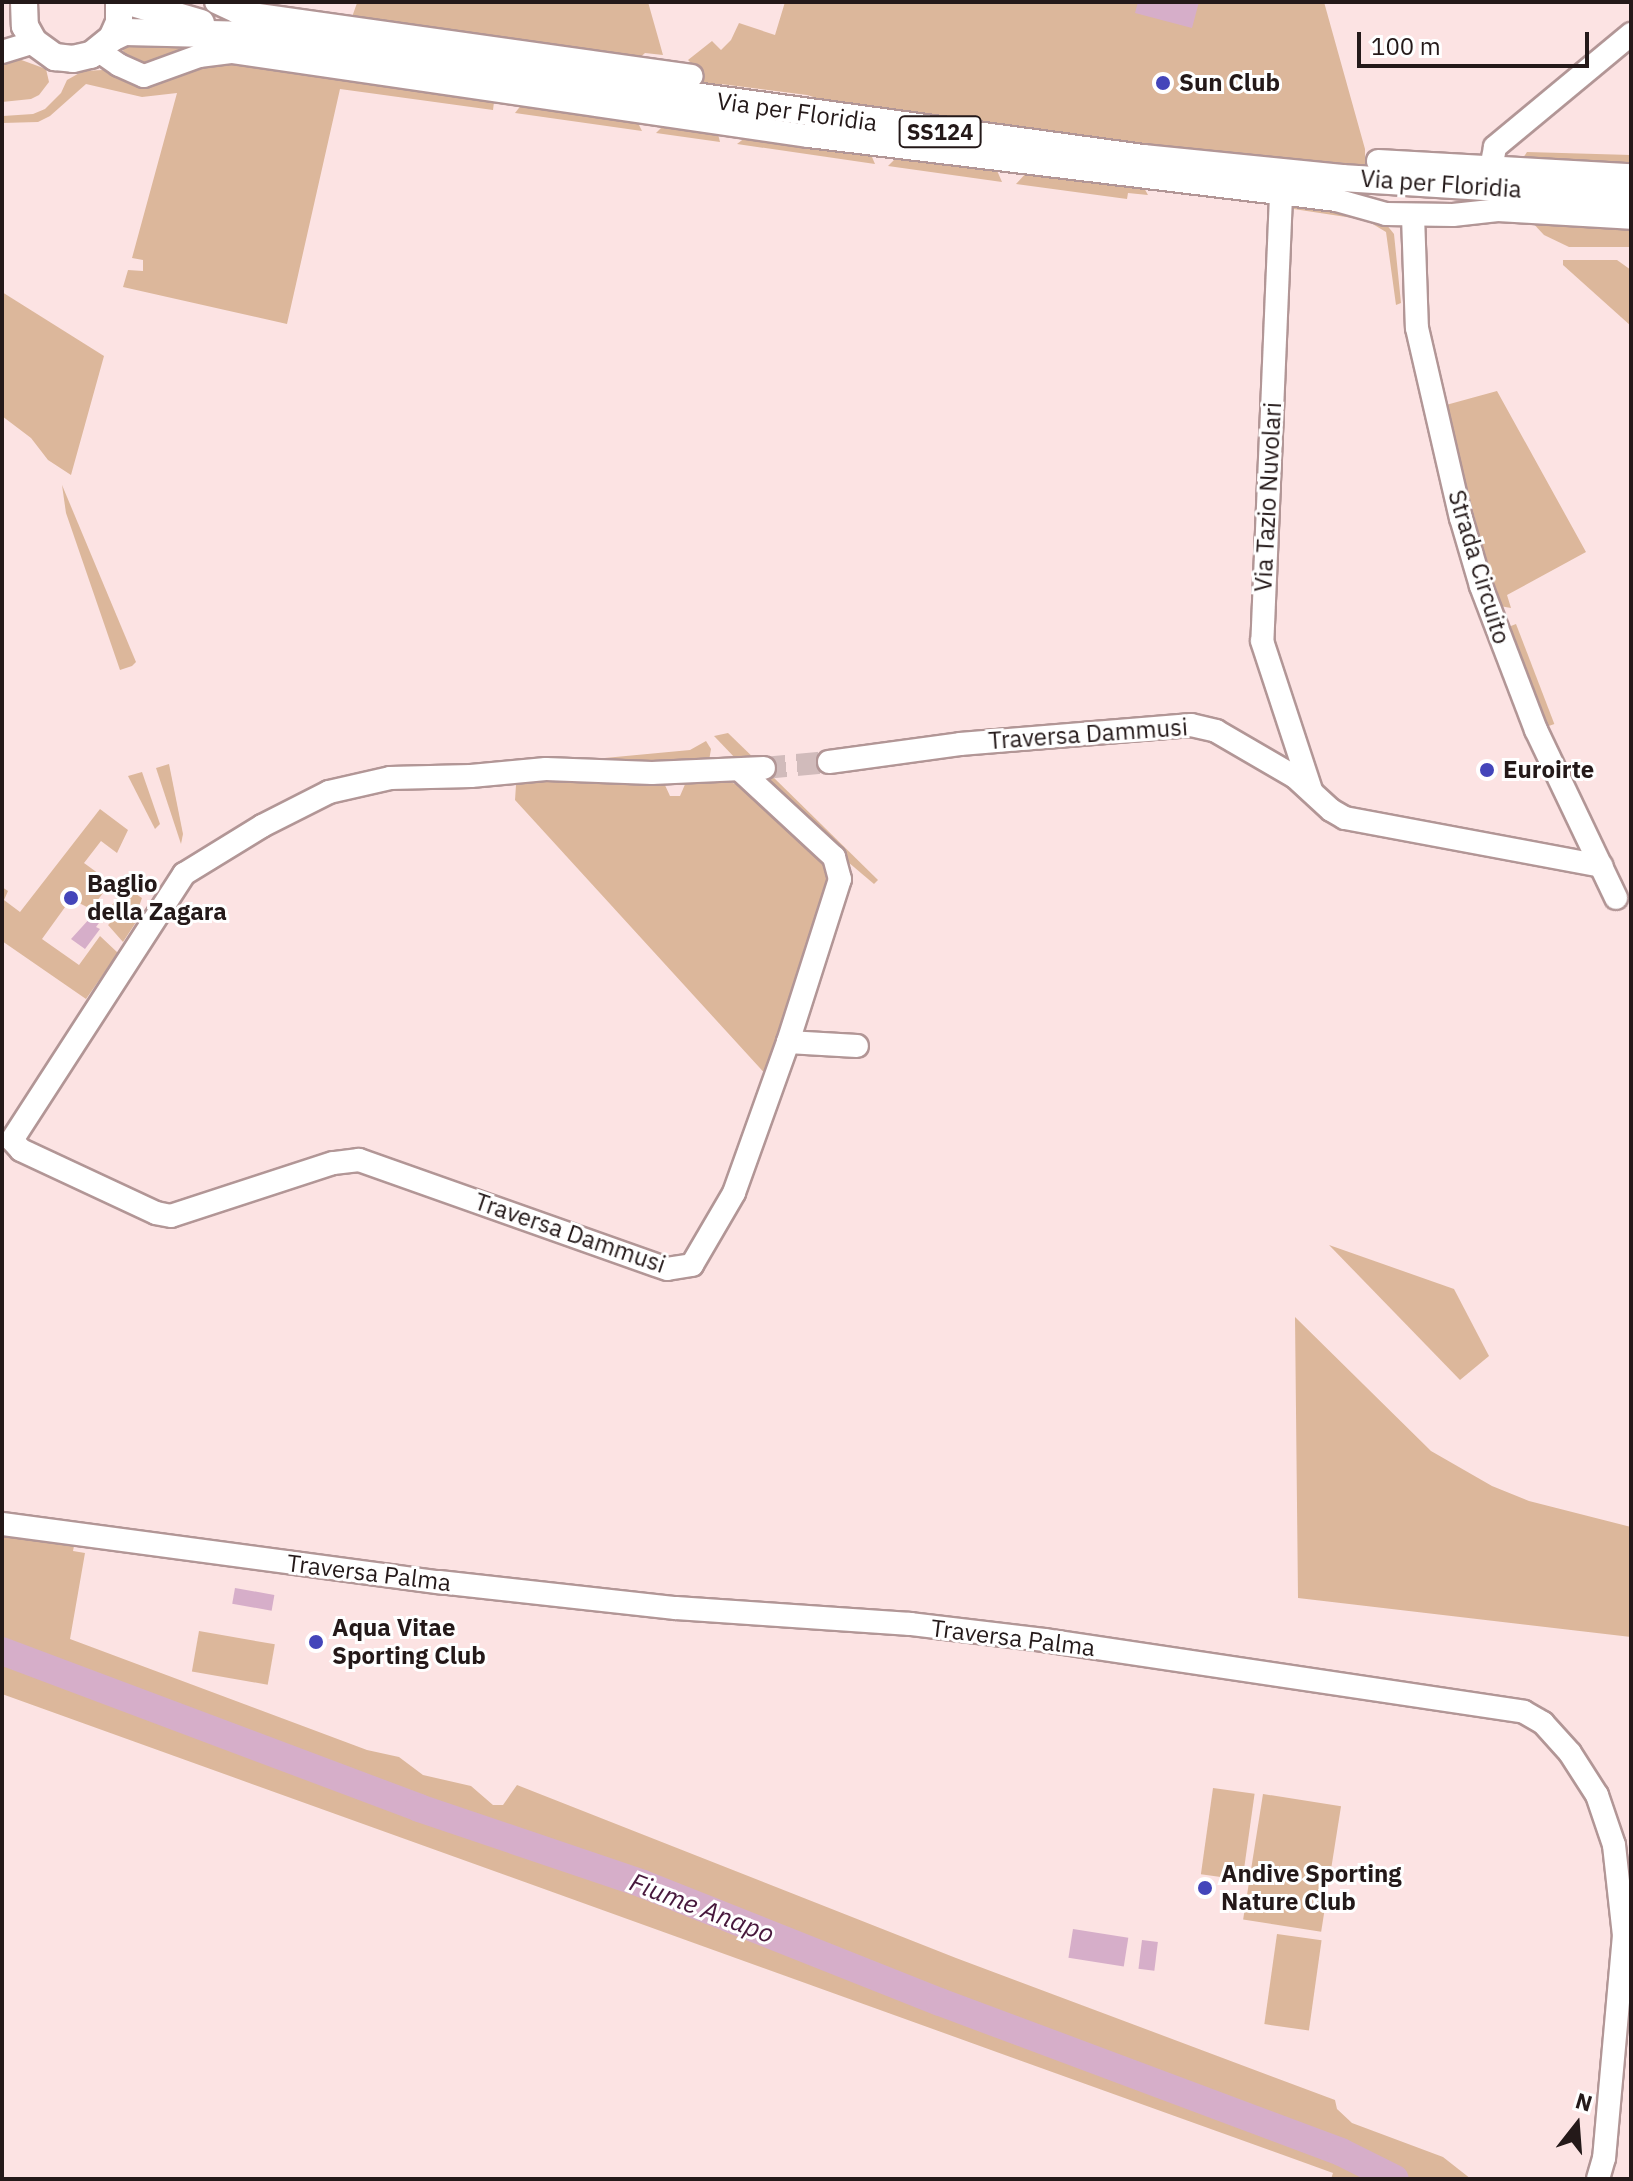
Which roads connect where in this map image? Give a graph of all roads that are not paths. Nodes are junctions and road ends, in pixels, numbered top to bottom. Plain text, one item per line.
1 (119, 2) edge
2 (129, 2) edge
3 (216, 2) edge
4 (2, 13) edge
5 (28, 23) edge
6 (1631, 34) edge
7 (252, 35) junction
8 (105, 44) junction
9 (2, 52) edge
10 (692, 76) dead end
11 (1378, 161) dead end
12 (1491, 168) junction
13 (1631, 175) edge
14 (1281, 196) junction
15 (1631, 196) edge
16 (1413, 216) junction
17 (1631, 218) edge
18 (829, 762) tunnel mouth
19 (1311, 790) junction
20 (1602, 866) junction
21 (1616, 898) dead end
22 (788, 1042) junction
23 (857, 1046) dead end
24 (7, 1140) edge
25 (2, 1524) edge
26 (1598, 2179) edge

1 - 8 main road
2 - 7 main road
3 - 10 street
4 - 5 main road
5 - 8 main road
5 - 9 street
6 - 12 street
7 - 8 main road
7 - 15 main road, Via per Floridia / SS124
8 - 14 street
11 - 12 street
12 - 13 street
14 - 16 street
14 - 19 street, Via Tazio Nuvolari
16 - 17 street
16 - 20 street, Strada Circuito
18 - 19 street, Traversa Dammusi
19 - 20 street, Traversa Dammusi
20 - 21 street, Strada Circuito
22 - 23 street
22 - 24 street, Traversa Dammusi
22 - 24 street, Traversa Dammusi
25 - 26 street, Traversa Palma

